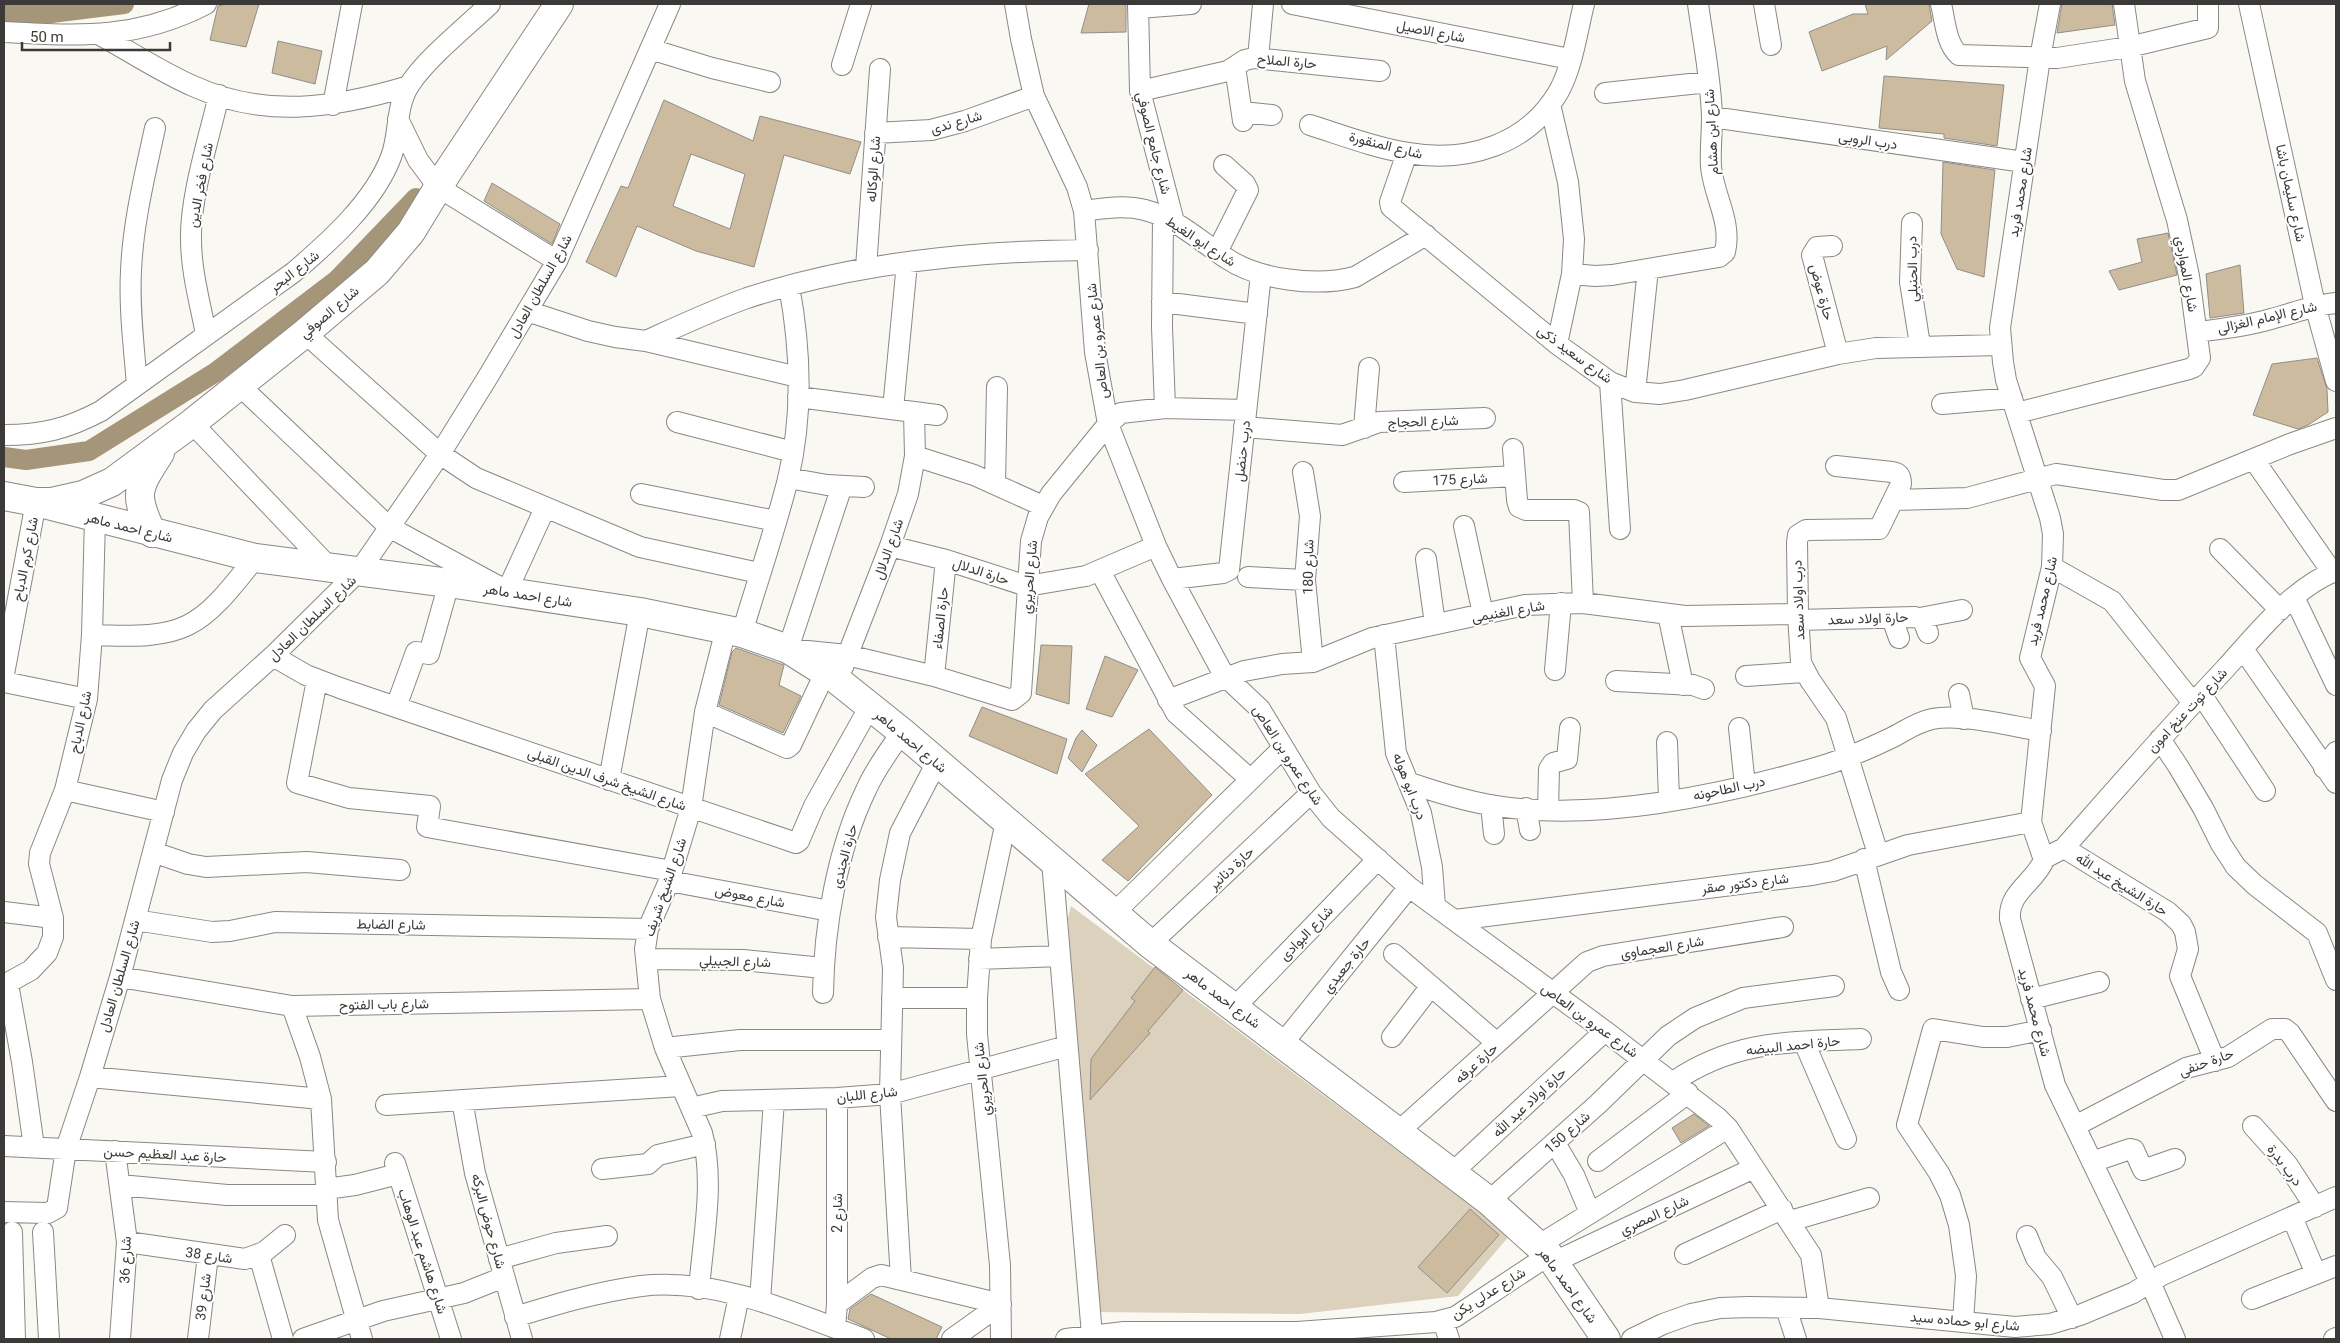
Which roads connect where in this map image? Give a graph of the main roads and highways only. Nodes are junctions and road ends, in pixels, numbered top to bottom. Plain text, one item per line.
1 (559, 4) edge
2 (167, 442) junction
3 (4, 496) edge
4 (36, 502) junction
5 (152, 533) junction
6 (1606, 1339) edge

1 - 2 main road, شارع الصوفي
2 - 4 main road, شارع الصوفي
2 - 5 main road
3 - 4 main road, شارع الصوفي
4 - 5 main road, شارع احمد ماهر
5 - 6 main road, شارع احمد ماهر

